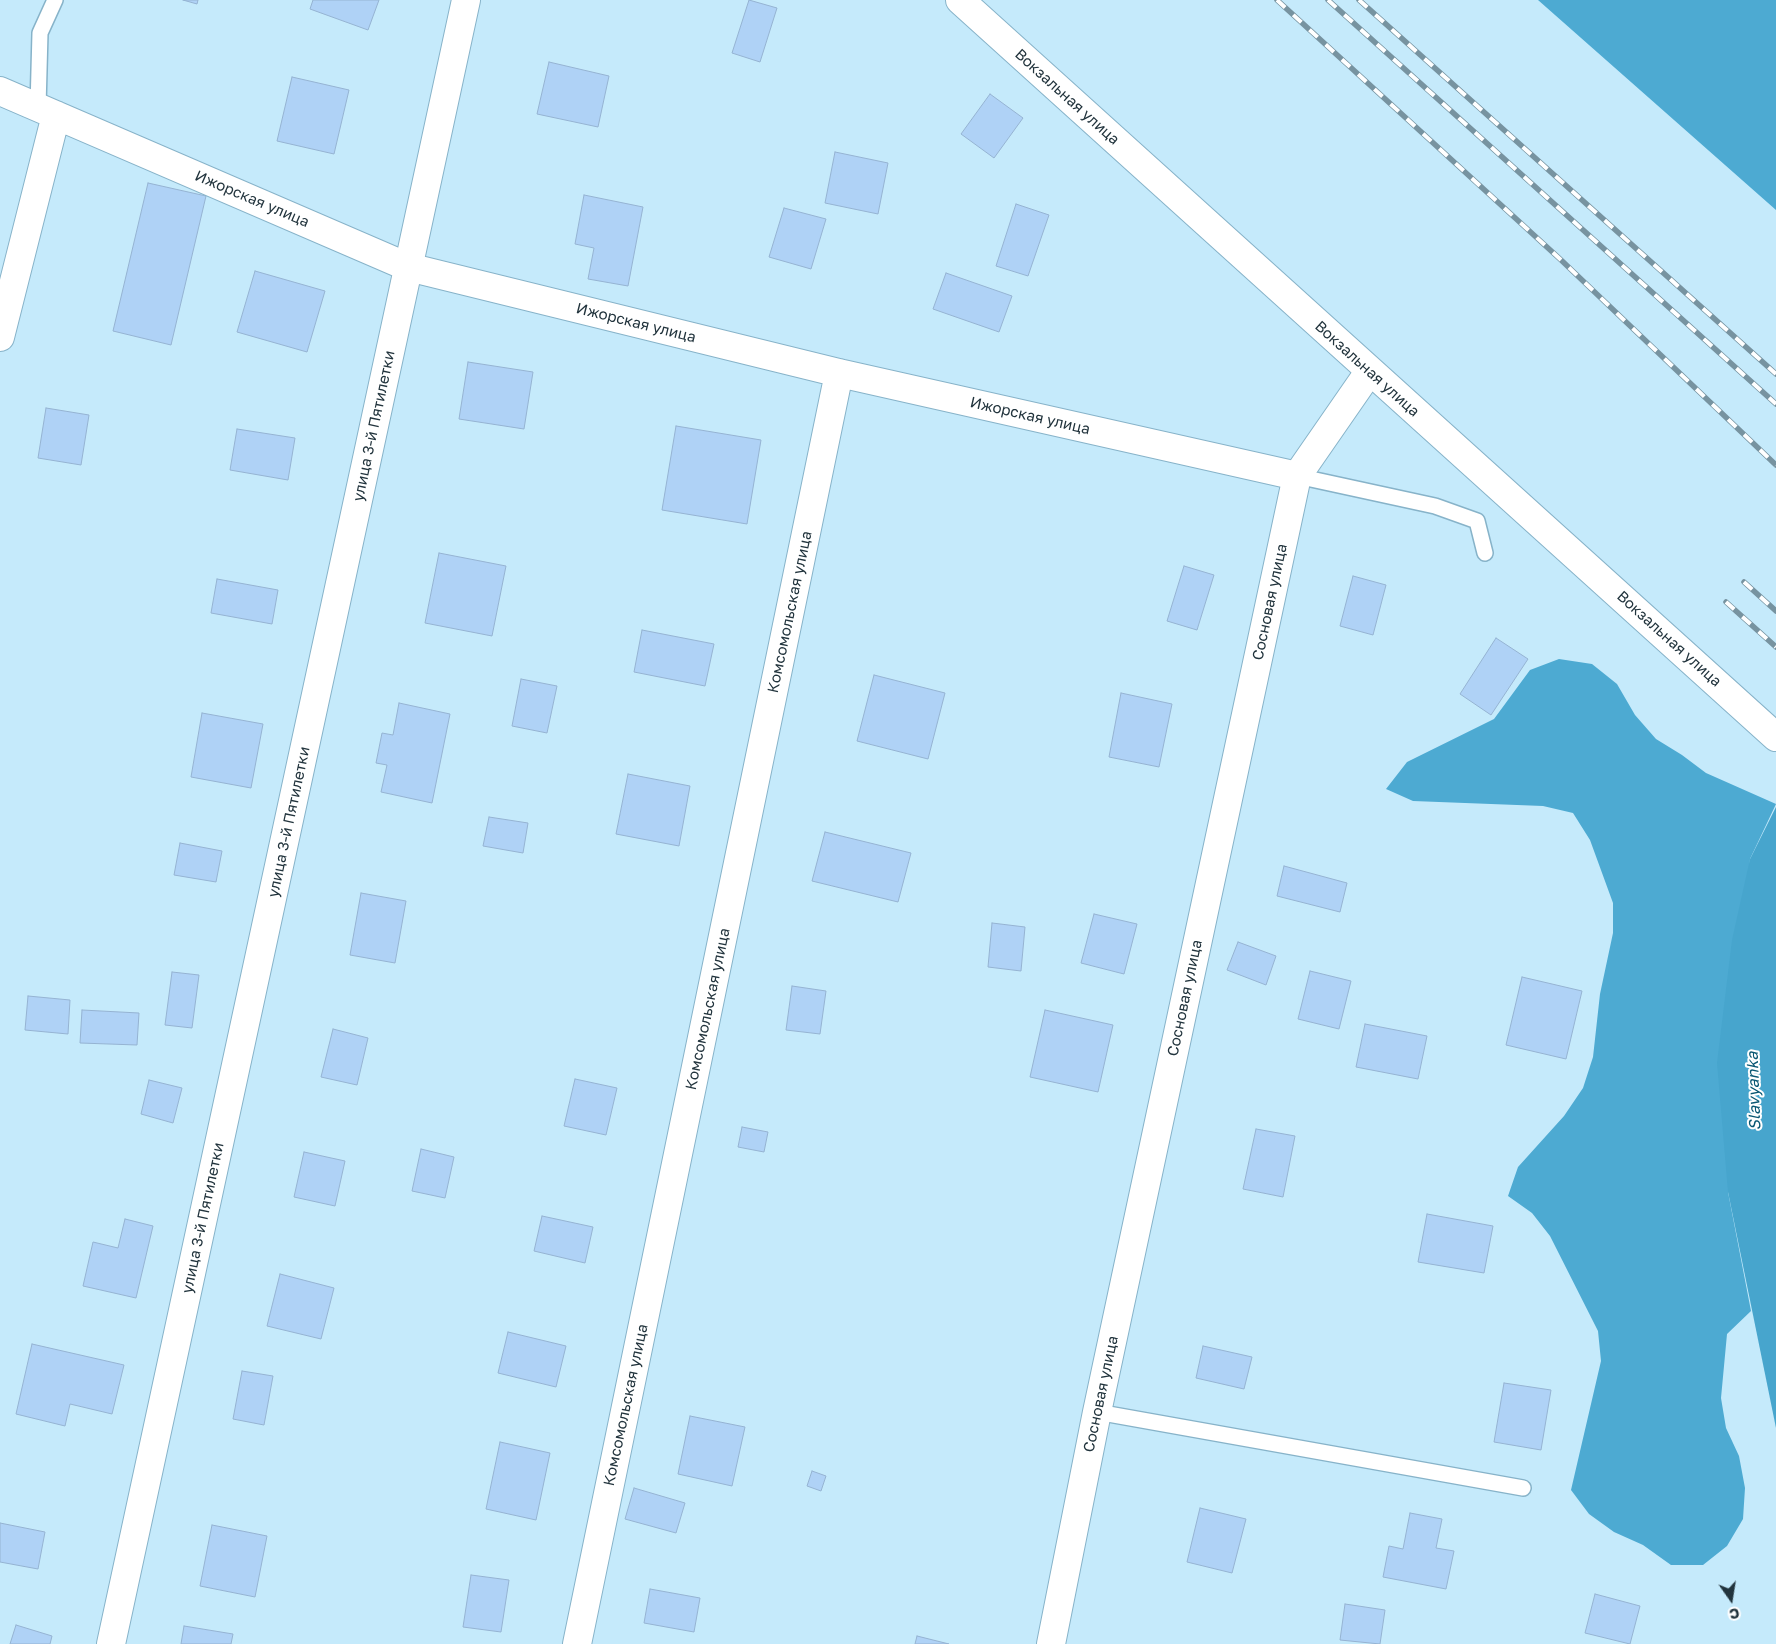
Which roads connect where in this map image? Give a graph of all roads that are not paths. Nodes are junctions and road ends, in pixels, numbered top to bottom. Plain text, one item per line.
1 (56, 0) edge
2 (466, 0) edge
3 (960, 0) edge
4 (0, 91) edge
5 (47, 111) junction
6 (408, 266) junction
7 (0, 337) edge
8 (1369, 372) junction
9 (839, 373) junction
10 (1297, 476) junction
11 (1485, 553) dead end
12 (1776, 737) edge
13 (1097, 1412) junction
14 (1523, 1488) dead end
15 (111, 1644) edge
16 (577, 1644) edge
17 (1051, 1644) edge

1 - 5 lane
2 - 6 street, улица 3-й Пятилетки
3 - 8 street, Вокзальная улица
4 - 5 street, Ижорская улица
5 - 6 street, Ижорская улица
5 - 7 street
6 - 9 street, Ижорская улица
6 - 15 street, улица 3-й Пятилетки
8 - 10 street, Сосновая улица
8 - 12 street, Вокзальная улица
9 - 10 street, Ижорская улица
9 - 16 street, Комсомольская улица
10 - 11 lane
10 - 13 street, Сосновая улица
13 - 14 lane
13 - 17 street, Сосновая улица

